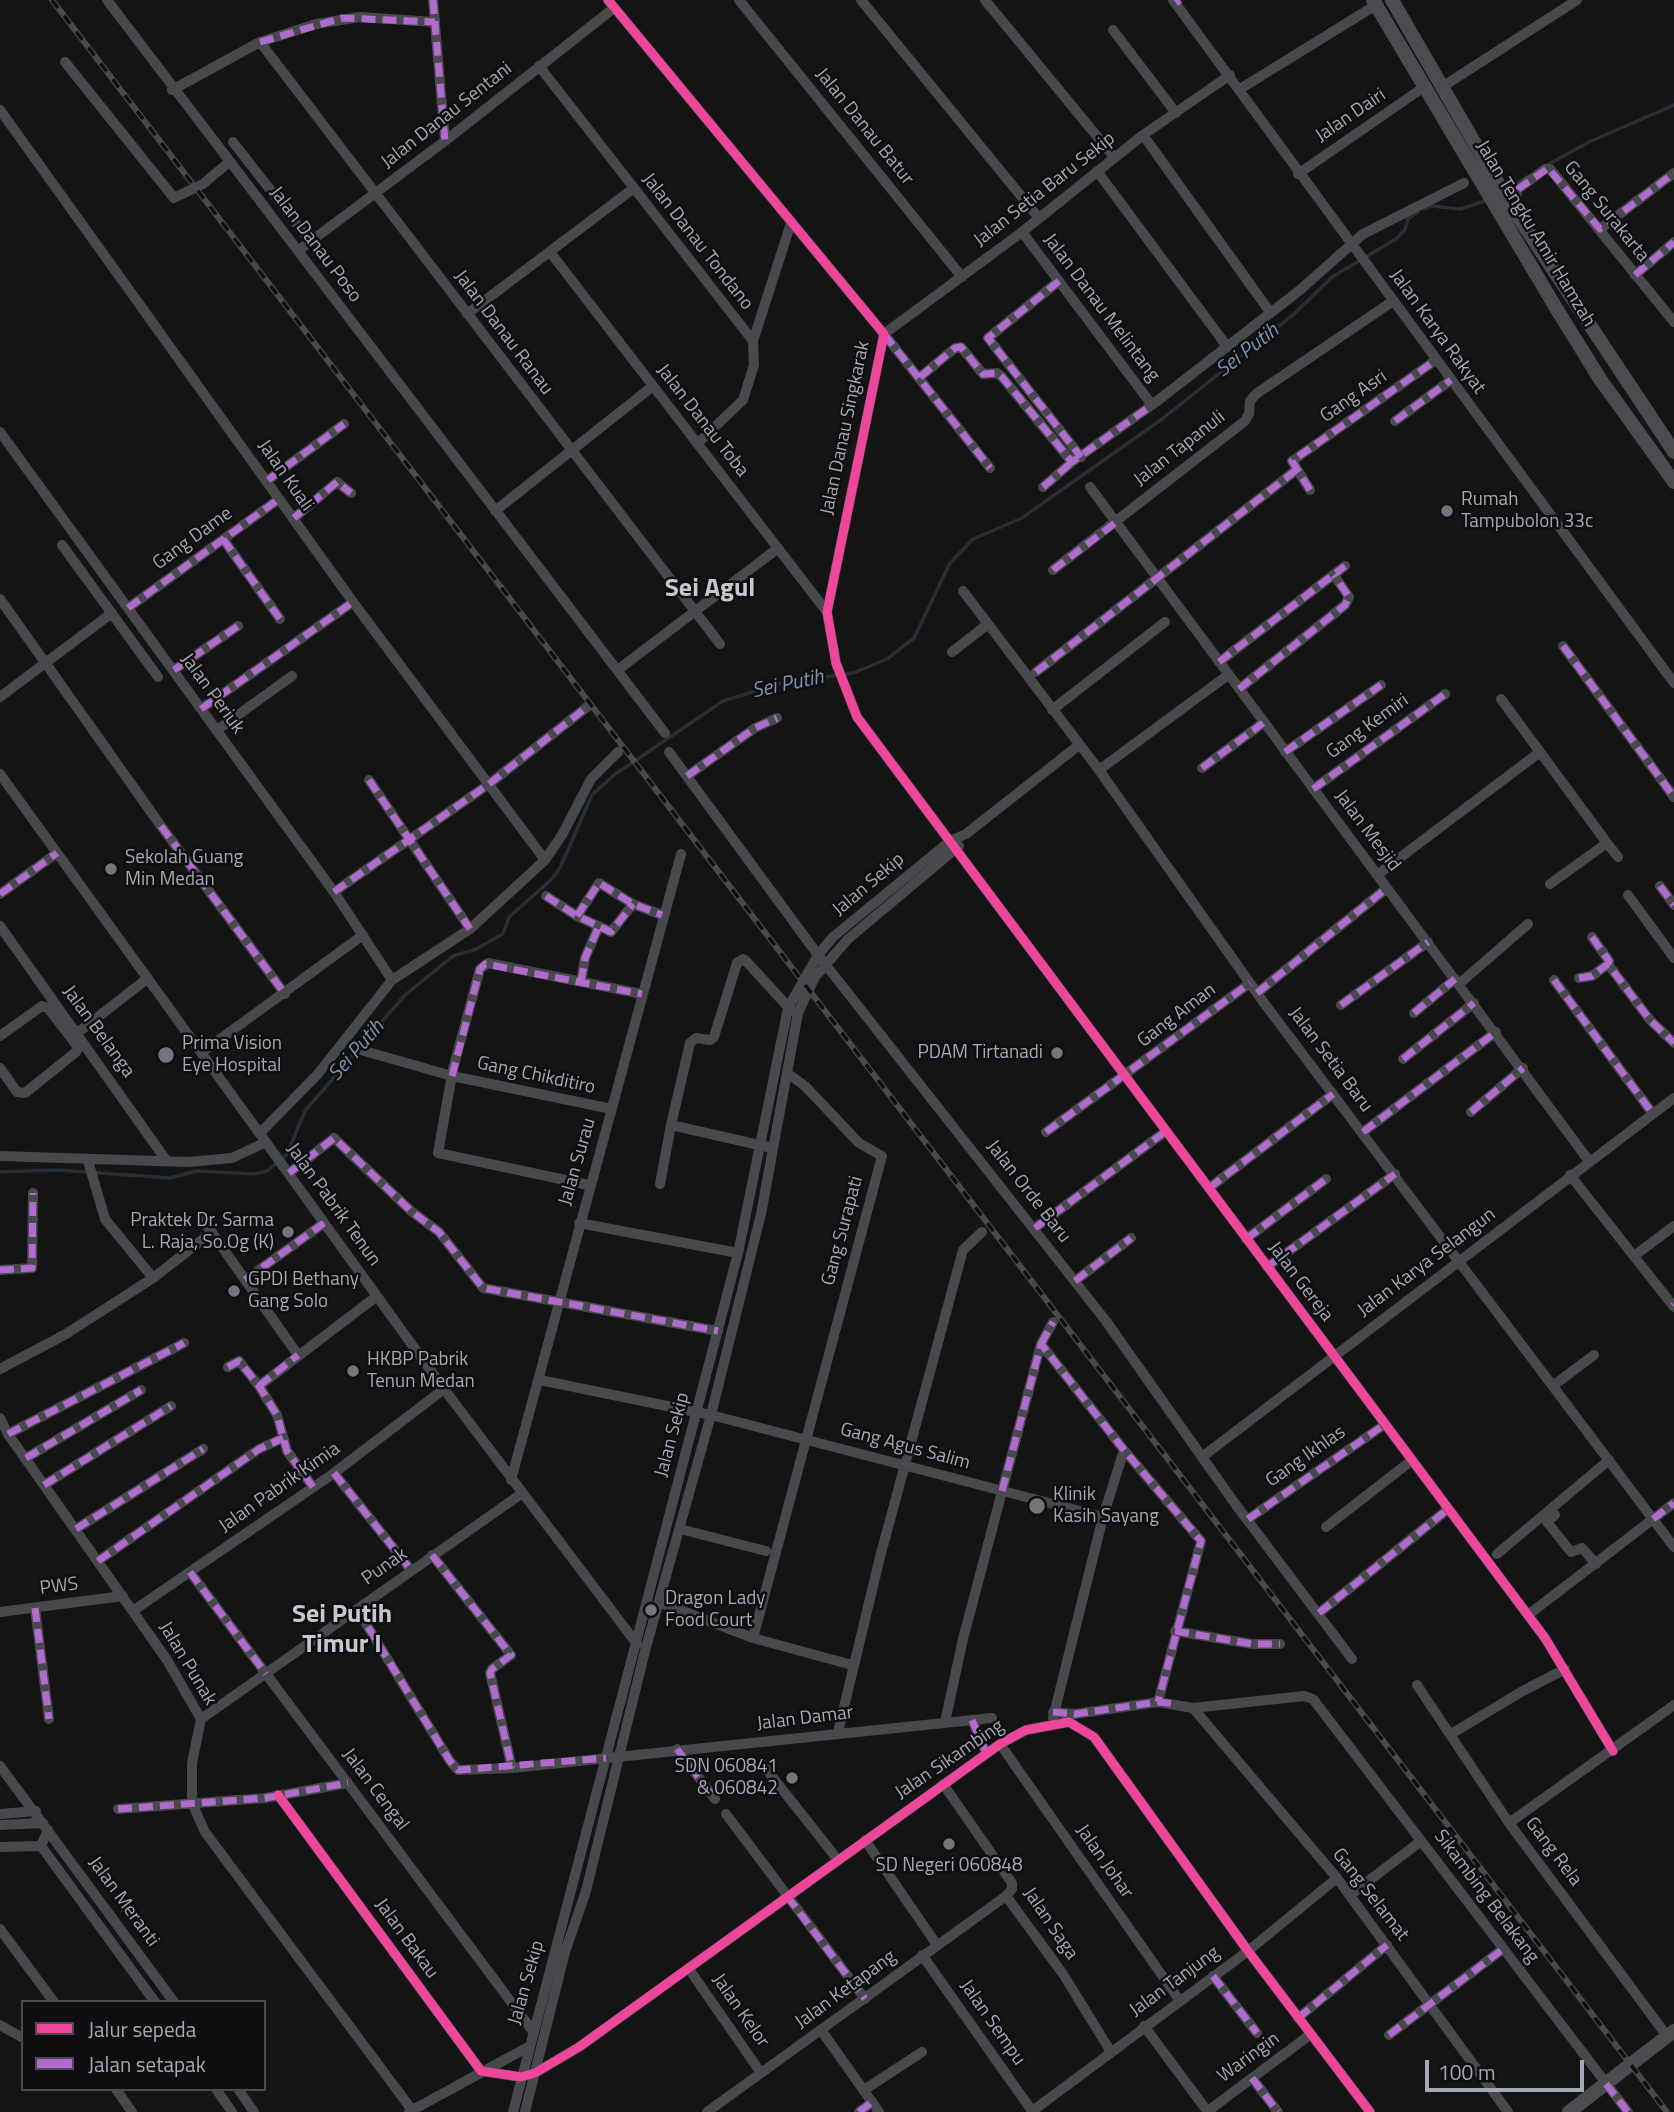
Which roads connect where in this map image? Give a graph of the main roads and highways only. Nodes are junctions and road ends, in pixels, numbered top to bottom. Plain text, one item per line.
1 (1392, 0) edge
2 (1375, 3) edge
3 (1487, 176) junction
4 (1512, 203) junction
5 (1674, 452) edge
6 (1674, 482) edge
7 (1671, 2033) edge
8 (1569, 2112) edge

1 - 3 main road, Jalan Tengku Amir Hamzah
2 - 3 main road, Jalan Tengku Amir Hamzah
3 - 4 main road, Jalan Tengku Amir Hamzah
4 - 5 main road, Jalan Tengku Amir Hamzah
4 - 6 main road, Jalan Tengku Amir Hamzah
7 - 8 main road

